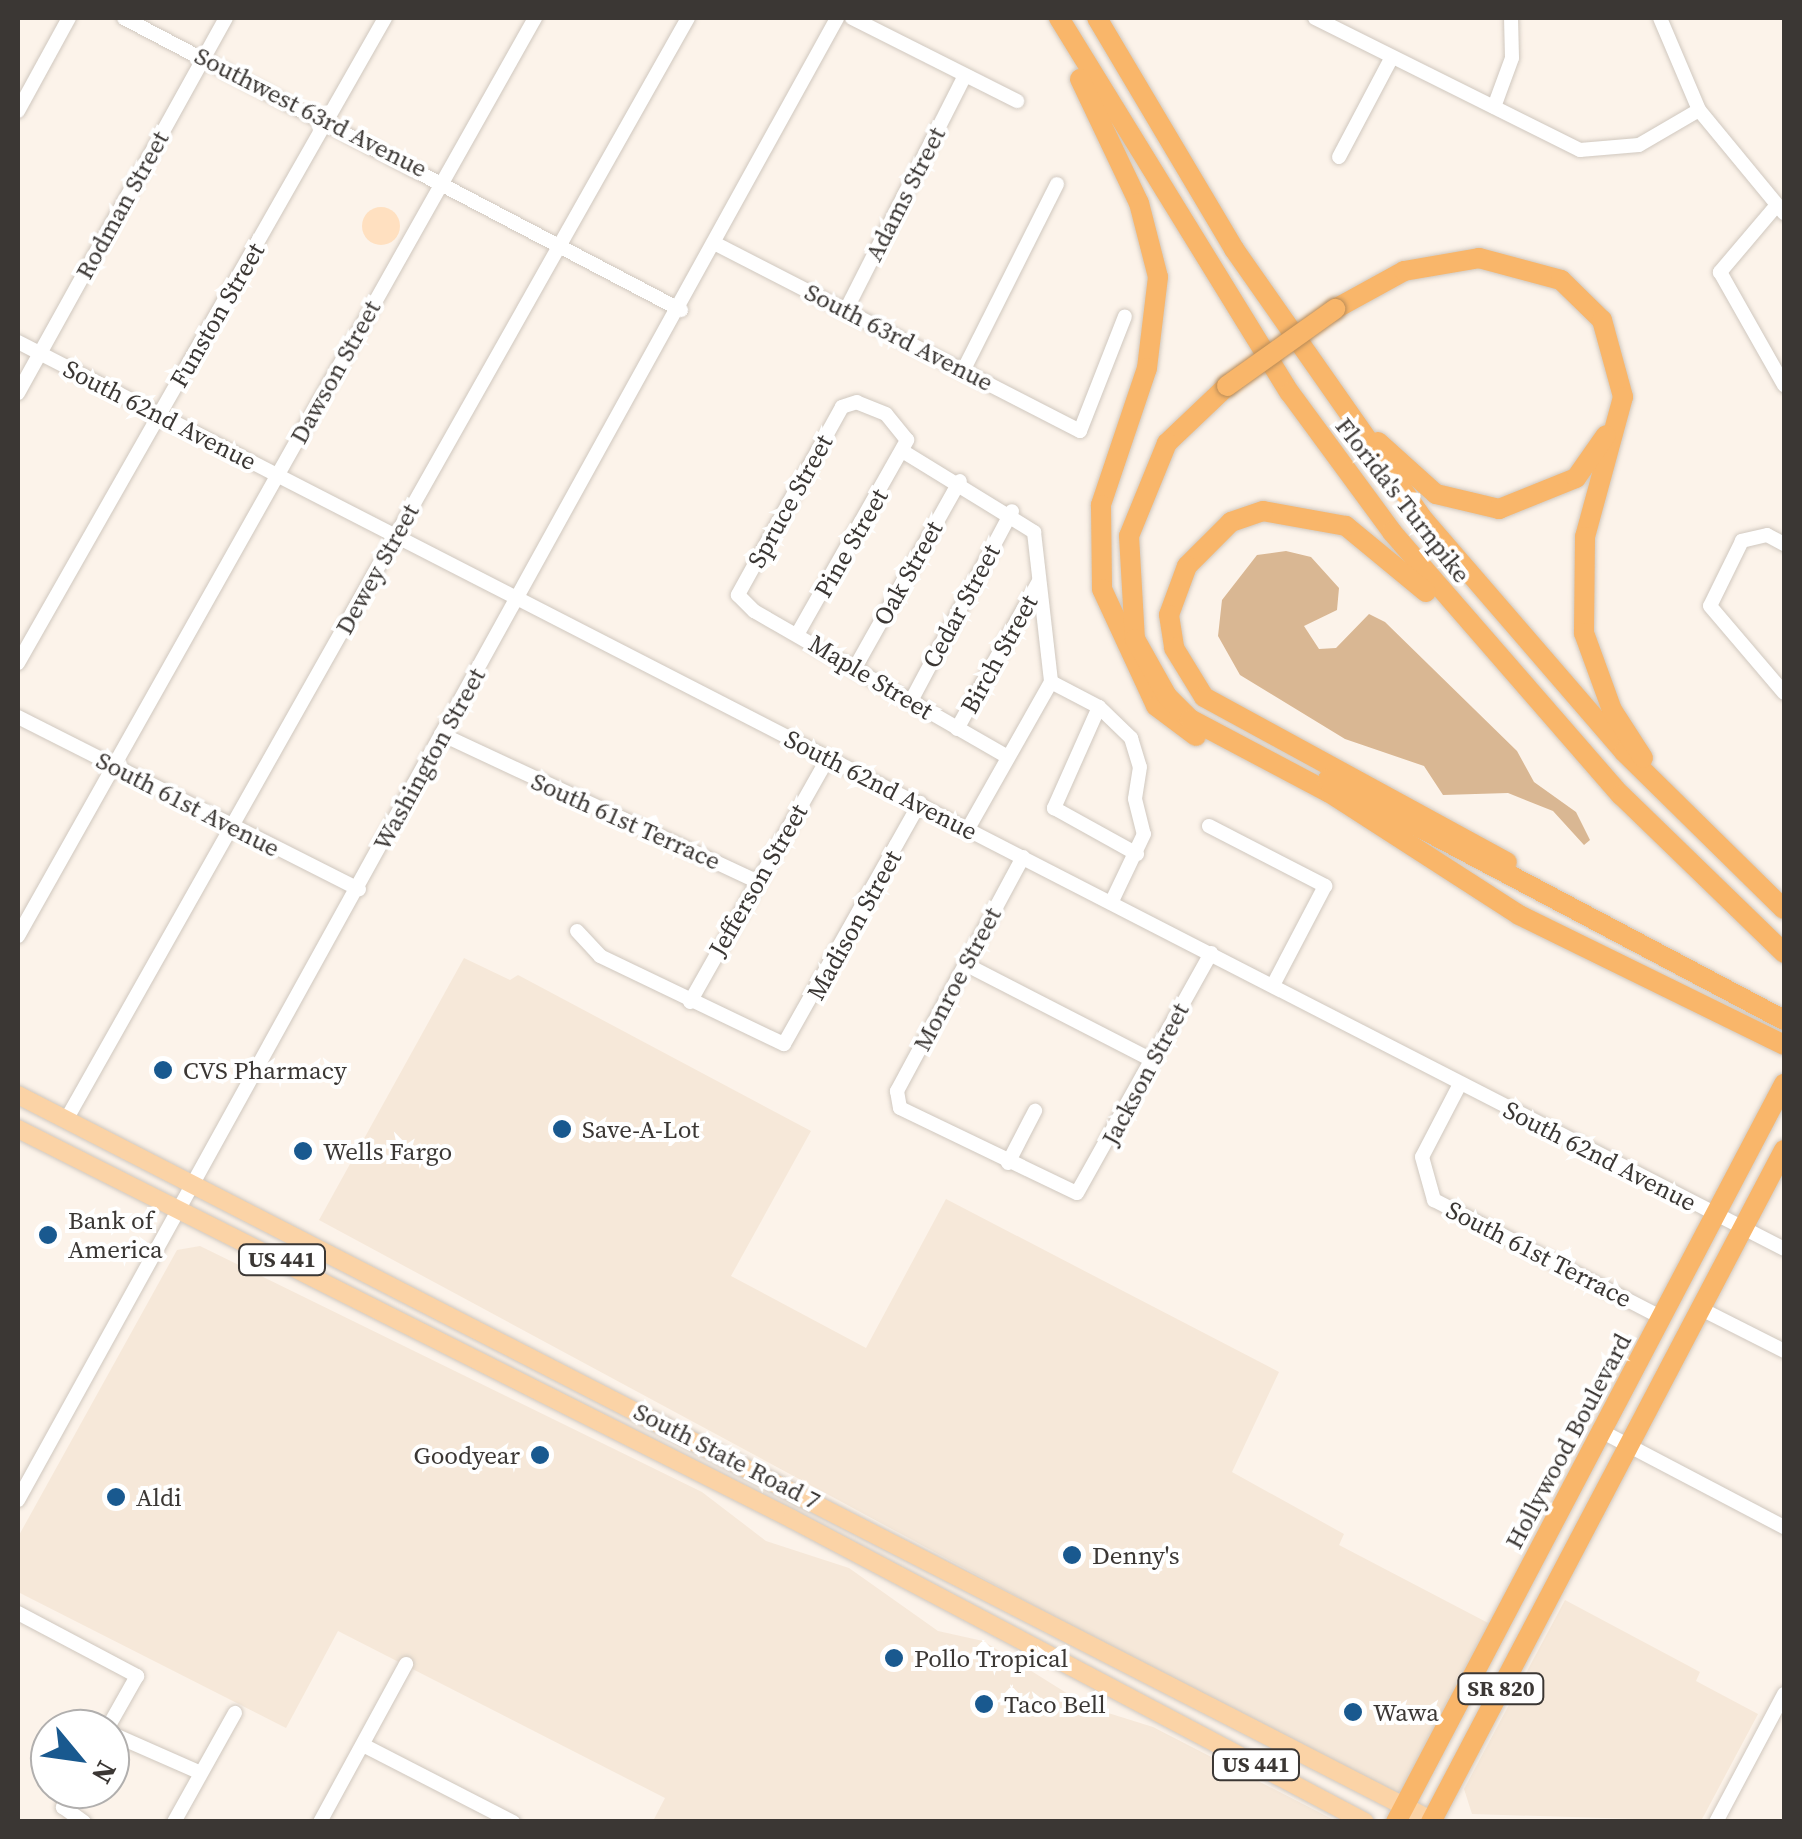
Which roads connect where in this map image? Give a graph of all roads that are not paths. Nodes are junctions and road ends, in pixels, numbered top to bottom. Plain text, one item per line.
1 (69, 18) edge
2 (124, 18) edge
3 (226, 18) edge
4 (385, 18) edge
5 (534, 18) edge
6 (688, 18) edge
7 (837, 18) edge
8 (852, 18) edge
9 (1056, 18) edge
10 (1097, 18) edge
11 (1315, 18) edge
12 (1511, 18) edge
13 (1660, 18) edge
14 (1392, 57) junction
15 (203, 58) junction
16 (964, 77) junction
17 (1017, 101) dead end
18 (1494, 106) junction
19 (1699, 110) junction
20 (18, 111) edge
21 (328, 120) junction
22 (1339, 157) dead end
23 (443, 180) junction
24 (1057, 184) dead end
25 (1780, 210) edge
26 (561, 241) junction
27 (718, 246) junction
28 (680, 310) junction
29 (846, 310) junction
30 (1337, 315) junction
31 (1124, 316) dead end
32 (18, 342) edge
33 (40, 353) junction
34 (964, 369) junction
35 (1784, 385) edge
36 (1230, 391) junction
37 (18, 393) edge
38 (1334, 398) junction
39 (160, 414) junction
40 (904, 452) junction
41 (277, 475) junction
42 (960, 481) junction
43 (1012, 511) junction
44 (396, 536) junction
45 (1784, 544) edge
46 (1040, 580) junction
47 (738, 594) joint
48 (516, 600) junction
49 (798, 633) junction
50 (18, 663) edge
51 (856, 666) junction
52 (1051, 682) junction
53 (1784, 693) edge
54 (1530, 696) junction
55 (910, 700) junction
56 (1099, 707) junction
57 (18, 717) edge
58 (957, 729) junction
59 (442, 734) junction
60 (1008, 757) junction
61 (828, 758) junction
62 (114, 766) junction
63 (1669, 797) junction
64 (920, 803) junction
65 (1372, 824) junction
66 (1209, 826) dead end
67 (231, 827) junction
68 (968, 829) junction
69 (1136, 854) junction
70 (1023, 857) junction
71 (1523, 877) junction
72 (756, 881) junction
73 (358, 889) junction
74 (1112, 901) junction
75 (1784, 909) edge
76 (577, 931) dead end
77 (18, 936) edge
78 (1211, 953) junction
79 (1784, 953) edge
80 (965, 964) junction
81 (1273, 985) junction
82 (690, 1002) junction
83 (1761, 1008) junction
84 (1784, 1009) edge
85 (1784, 1020) edge
86 (1784, 1046) edge
87 (1152, 1060) junction
88 (1460, 1084) junction
89 (1784, 1084) edge
90 (18, 1095) edge
91 (1035, 1111) dead end
92 (66, 1120) junction
93 (20, 1137) edge
94 (1784, 1150) edge
95 (1008, 1162) junction
96 (192, 1186) junction
97 (180, 1209) junction
98 (1716, 1214) junction
99 (1744, 1228) junction
100 (1784, 1249) edge
101 (1700, 1309) junction
102 (1661, 1317) junction
103 (1784, 1351) edge
104 (522, 1352) junction
105 (486, 1364) junction
106 (545, 1364) junction
107 (1601, 1432) junction
108 (1628, 1446) junction
109 (18, 1500) edge
110 (1784, 1528) edge
111 (18, 1613) edge
112 (406, 1664) dead end
113 (1784, 1694) edge
114 (120, 1709) edge
115 (235, 1713) dead end
116 (130, 1741) edge
117 (363, 1744) junction
118 (202, 1773) junction
119 (1401, 1814) edge
120 (1433, 1821) edge
121 (174, 1822) edge
122 (320, 1822) edge
123 (513, 1822) edge
124 (1365, 1822) edge
125 (1716, 1822) edge

1 - 20 street
2 - 15 street, Southwest 63rd Avenue
3 - 15 street, Rodman Street
4 - 21 street, Funston Street
5 - 23 street, Dawson Street
6 - 26 street, Dewey Street
7 - 27 street, Washington Street
8 - 16 street
9 - 54 highway, Florida's Turnpike
9 - 65 highway
10 - 38 highway, Florida's Turnpike
11 - 14 street
12 - 18 street
13 - 19 street
14 - 18 street
14 - 22 street
15 - 21 street, Southwest 63rd Avenue
15 - 33 street, Rodman Street
16 - 17 street
16 - 29 street, Adams Street
18 - 19 street
19 - 25 street
21 - 23 street, Southwest 63rd Avenue
21 - 39 street, Funston Street
23 - 26 street
23 - 41 street, Dawson Street
24 - 34 street
25 - 35 street
26 - 28 street
26 - 44 street, Dewey Street
27 - 28 street, Washington Street
27 - 29 street, South 63rd Avenue
28 - 48 street, Washington Street
29 - 34 street, South 63rd Avenue
30 - 36 highway
30 - 38 highway
30 - 63 highway
31 - 34 street, South 63rd Avenue
32 - 33 street, South 62nd Avenue
33 - 37 street, Rodman Street
33 - 39 street, South 62nd Avenue
36 - 65 highway
36 - 71 highway
38 - 63 highway, Florida's Turnpike
39 - 41 street, South 62nd Avenue
39 - 50 street, Funston Street
40 - 42 street
40 - 47 street, Spruce Street
40 - 49 street, Pine Street
41 - 44 street, South 62nd Avenue
41 - 62 street, Dawson Street
42 - 43 street
42 - 51 street, Oak Street
43 - 46 street
43 - 55 street, Cedar Street
44 - 48 street, South 62nd Avenue
44 - 67 street, Dewey Street
45 - 53 street
46 - 52 street
46 - 58 street, Birch Street
47 - 49 street, Maple Street
48 - 59 street, Washington Street
48 - 61 street, South 62nd Avenue
49 - 51 street, Maple Street
51 - 55 street, Maple Street
52 - 56 street
52 - 60 street
54 - 71 highway
54 - 79 highway, Florida's Turnpike
55 - 58 street, Maple Street
56 - 69 street
56 - 69 street
57 - 62 street, South 61st Avenue
58 - 60 street, Maple Street
59 - 72 street, South 61st Terrace
59 - 73 street, Washington Street
60 - 68 street
61 - 64 street, South 62nd Avenue
61 - 72 street, Jefferson Street
62 - 67 street, South 61st Avenue
62 - 77 street, Dawson Street
63 - 75 highway, Florida's Turnpike
64 - 68 street, South 62nd Avenue
64 - 82 street, Madison Street
65 - 86 highway
66 - 81 street
67 - 73 street, South 61st Avenue
67 - 92 street, Dewey Street
68 - 70 street, South 62nd Avenue
69 - 74 street
70 - 74 street, South 62nd Avenue
70 - 80 street, Monroe Street
71 - 83 highway
72 - 82 street, Jefferson Street
73 - 96 street, Washington Street
74 - 78 street, South 62nd Avenue
76 - 82 street
78 - 81 street, South 62nd Avenue
78 - 87 street, Jackson Street
80 - 87 street
80 - 95 street, Monroe Street
81 - 88 street, South 62nd Avenue
83 - 84 highway
83 - 85 highway
87 - 95 street, Jackson Street
88 - 98 street, South 62nd Avenue
88 - 102 street, South 61st Terrace
89 - 98 highway, Hollywood Boulevard / SR 820
90 - 92 main road, South State Road 7 / US 441
91 - 95 street
92 - 96 main road, South State Road 7 / US 441
93 - 97 main road, South State Road 7 / US 441
94 - 99 highway, SR 820
96 - 97 street, Washington Street
96 - 104 main road, South State Road 7 / US 441
97 - 105 main road, South State Road 7 / US 441
97 - 109 street, Washington Street
98 - 99 street, South 62nd Avenue
98 - 102 highway, Hollywood Boulevard / SR 820
99 - 100 street, South 62nd Avenue
99 - 101 highway, SR 820
101 - 103 street
101 - 108 highway, SR 820
102 - 107 highway, Hollywood Boulevard / SR 820
104 - 105 main road
104 - 106 main road, South State Road 7 / US 441
105 - 106 main road
105 - 124 main road, South State Road 7 / US 441
106 - 119 main road, South State Road 7 / US 441
107 - 108 street
107 - 119 highway, Hollywood Boulevard / SR 820
108 - 110 street
108 - 120 highway, SR 820
111 - 114 street
112 - 117 street
113 - 125 street
115 - 118 street
116 - 118 street
117 - 122 street
117 - 123 street
118 - 121 street
119 - 120 main road, South State Road 7 / US 441

